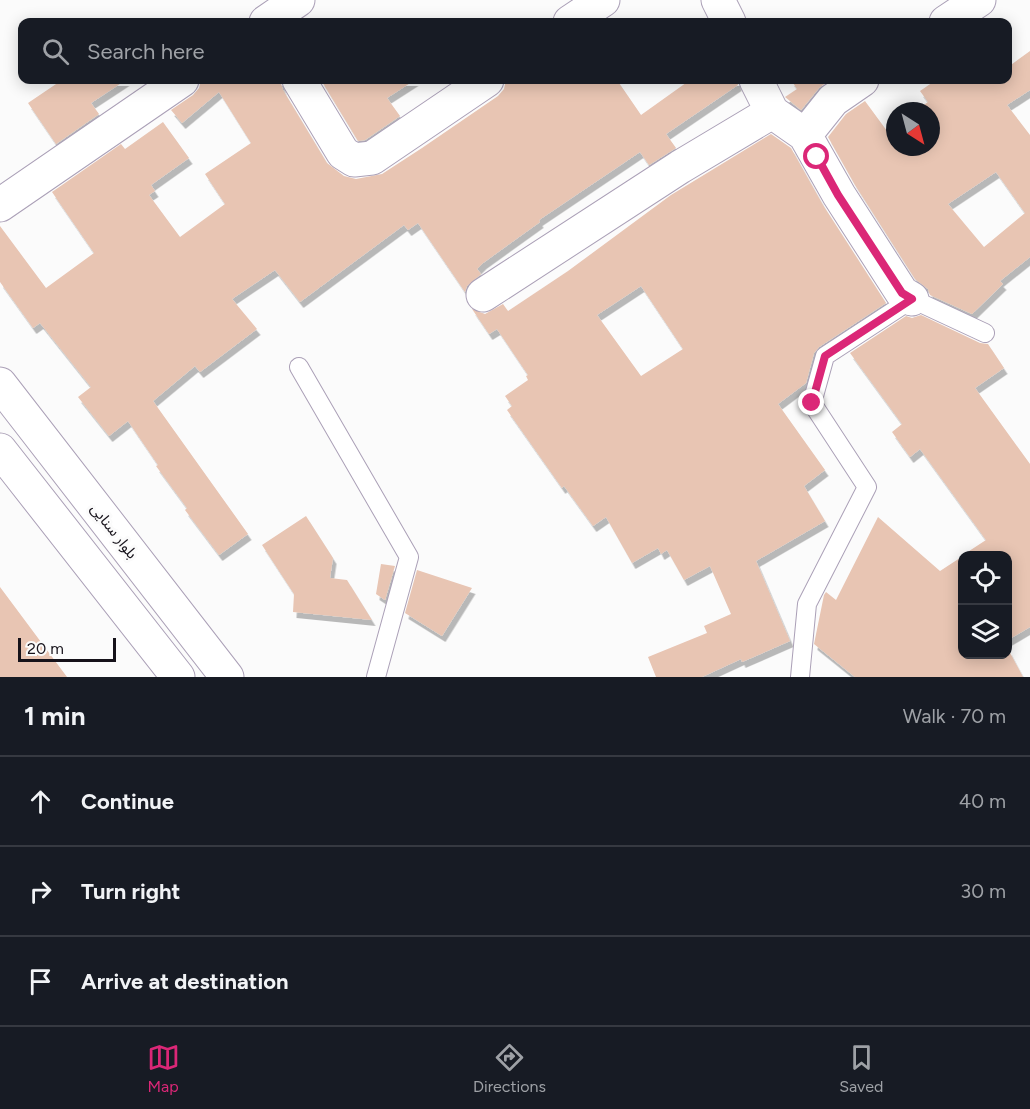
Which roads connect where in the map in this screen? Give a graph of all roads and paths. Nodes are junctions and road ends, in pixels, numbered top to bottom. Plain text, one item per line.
1 (298, 0) edge
2 (603, 0) edge
3 (718, 0) edge
4 (979, 0) edge
5 (272, 18) edge
6 (576, 18) edge
7 (727, 18) edge
8 (952, 18) edge
9 (176, 84) edge
10 (301, 84) edge
11 (481, 84) edge
12 (758, 84) edge
13 (856, 84) edge
14 (772, 112) junction
15 (805, 135) junction
16 (0, 205) edge
17 (483, 295) dead end
18 (912, 299) junction
19 (985, 333) dead end
20 (299, 367) dead end
21 (0, 384) edge
22 (0, 450) edge
23 (178, 677) edge
24 (227, 677) edge
25 (376, 677) edge
26 (800, 677) edge

1 - 5 street
2 - 6 street
3 - 7 street
4 - 8 street
9 - 16 street
10 - 11 street
12 - 14 street
13 - 15 street
14 - 15 street
14 - 17 street
15 - 18 street
18 - 19 lane
18 - 26 lane
20 - 25 lane
21 - 24 street, بلوار سنایی
22 - 23 street

